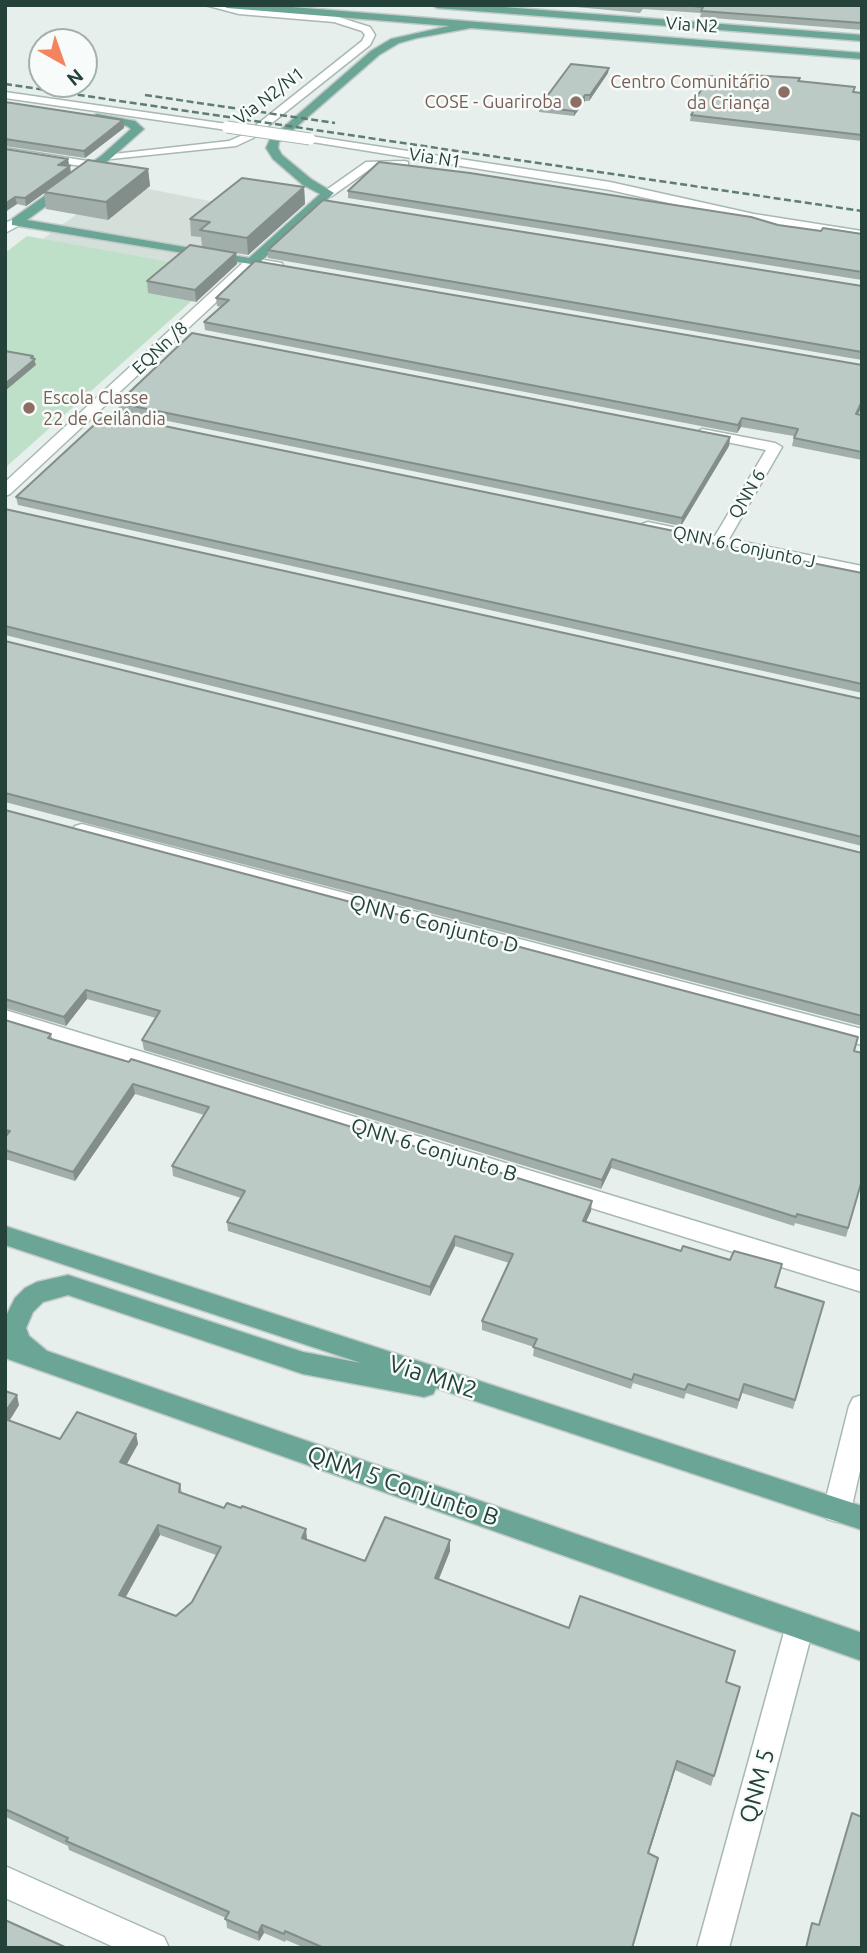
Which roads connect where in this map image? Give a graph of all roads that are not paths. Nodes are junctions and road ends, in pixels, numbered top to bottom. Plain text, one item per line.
1 (210, 5) edge
2 (227, 5) edge
3 (437, 5) edge
4 (503, 8) edge
5 (470, 25) junction
6 (760, 30) junction
7 (559, 32) junction
8 (862, 40) edge
9 (807, 51) junction
10 (862, 56) edge
11 (5, 95) edge
12 (5, 103) edge
13 (5, 151) edge
14 (99, 162) junction
15 (326, 199) junction
16 (754, 218) junction
17 (9, 224) edge
18 (862, 235) edge
19 (252, 262) junction
20 (293, 269) edge
21 (680, 429) edge
22 (5, 491) edge
23 (638, 525) edge
24 (719, 542) junction
25 (862, 571) edge
26 (59, 824) edge
27 (5, 1018) edge
28 (862, 1037) edge
29 (5, 1236) edge
30 (862, 1282) edge
31 (5, 1347) edge
32 (44, 1361) junction
33 (505, 1401) junction
34 (862, 1406) edge
35 (849, 1514) edge
36 (800, 1625) junction
37 (862, 1647) edge
38 (5, 1882) edge
39 (153, 1948) edge
40 (713, 1948) edge

1 - 14 street, Via N2/N1
2 - 5 main road, Via N2
3 - 4 main road, Via N2
4 - 6 main road, Via N2
5 - 7 main road, Via N2
5 - 15 main road
6 - 7 main road
6 - 8 main road, Via N2
7 - 9 main road, Via N2
8 - 9 main road
9 - 10 main road, Via N2
11 - 16 street, Via N1, bridge
12 - 14 main road
13 - 14 street
14 - 17 main road
15 - 16 street
15 - 19 main road
16 - 18 street, Via N1
17 - 19 main road
19 - 20 street
19 - 22 street, EQNn /8
21 - 24 street, QNN 6
23 - 24 street, QNN 6 Conjunto J
24 - 25 street, QNN 6 Conjunto J
26 - 28 street, QNN 6 Conjunto D
27 - 30 street, QNN 6 Conjunto B
29 - 33 main road, Via MN2
31 - 32 main road, QNM 5 Conjunto B
32 - 33 main road
32 - 36 main road, QNM 5 Conjunto B
33 - 35 main road, Via MN2
34 - 35 street
36 - 37 main road, QNM 5 Conjunto B
36 - 40 street, QNM 5
38 - 39 street

